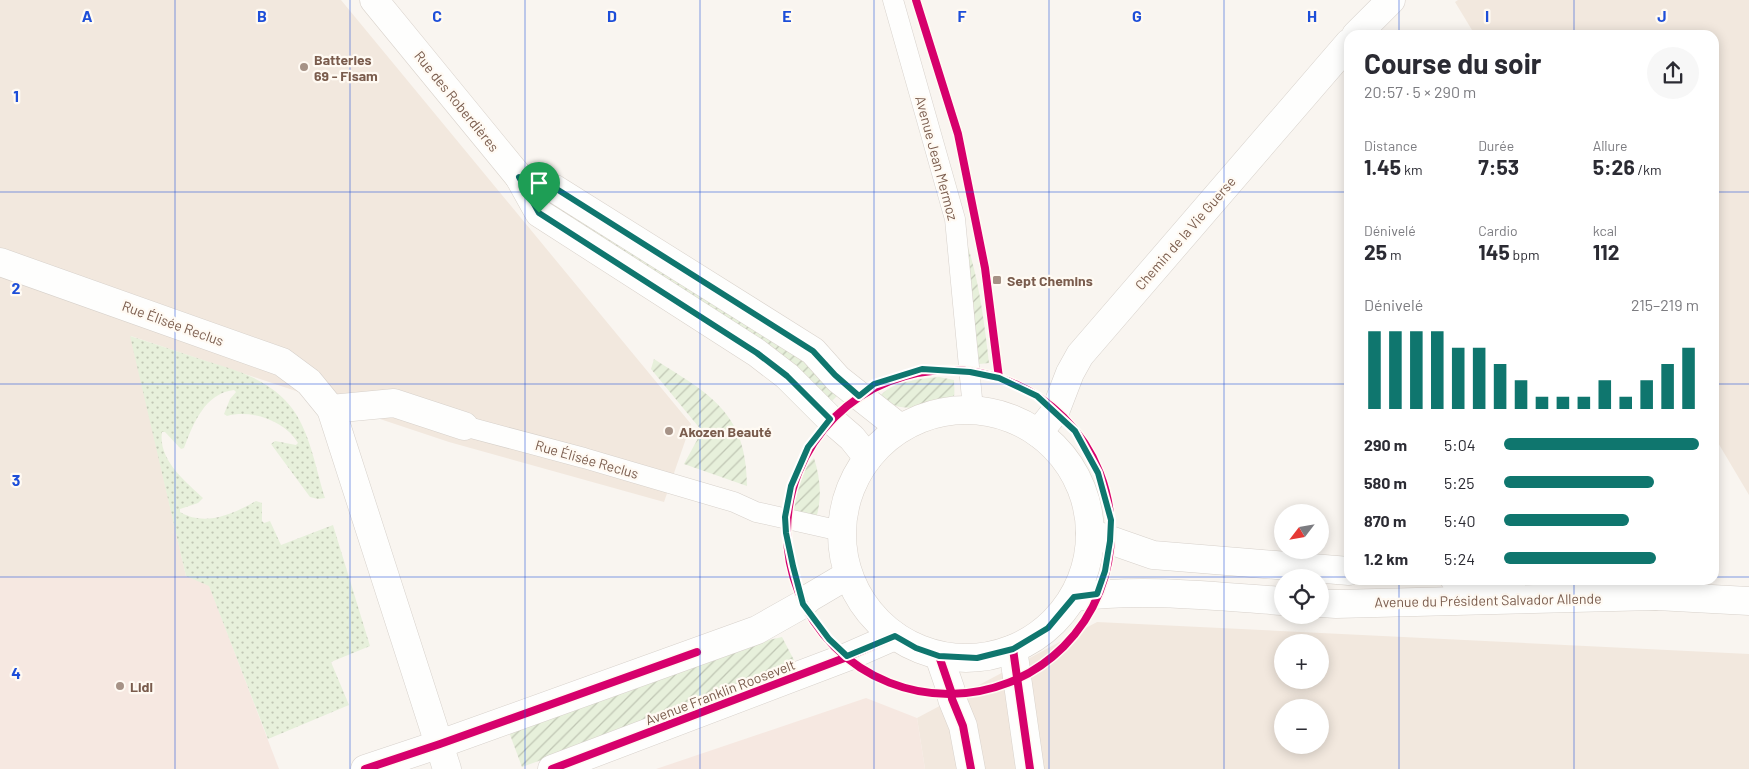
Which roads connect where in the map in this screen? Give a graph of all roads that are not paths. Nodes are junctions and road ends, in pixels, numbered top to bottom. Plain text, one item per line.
1 (374, 0) edge
2 (893, 0) edge
3 (1391, 0) edge
4 (1361, 30) edge
5 (1344, 49) edge
6 (519, 177) junction
7 (0, 262) edge
8 (331, 409) junction
9 (973, 409) junction
10 (464, 426) joint
11 (900, 428) junction
12 (1038, 433) junction
13 (868, 458) junction
14 (841, 531) junction
15 (1090, 533) junction
16 (1344, 571) edge
17 (848, 575) junction
18 (1518, 585) edge
19 (1655, 596) junction
20 (1074, 597) junction
21 (1274, 600) edge
22 (1749, 601) edge
23 (1329, 604) edge
24 (895, 636) junction
25 (1013, 649) junction
26 (939, 656) junction
27 (444, 757) edge
28 (365, 769) edge
29 (552, 769) edge
30 (972, 769) edge
31 (1030, 769) edge

1 - 6 street, Rue des Roberdières
2 - 9 lane, Avenue Jean Mermoz
3 - 4 street
5 - 12 street, Chemin de la Vie Guerse
6 - 11 street
6 - 13 street, Rue des Roberdières
7 - 8 street, Rue Élisée Reclus
8 - 10 street, Rue Élisée Reclus
8 - 27 street, Rue Élisée Reclus
9 - 11 street
9 - 12 street
10 - 14 lane, Rue Élisée Reclus
11 - 13 street
12 - 15 street
13 - 14 street
14 - 17 street
15 - 16 street
15 - 20 street
17 - 24 street
17 - 27 street
18 - 19 street, Avenue du Président Salvador Allende
19 - 22 street, Avenue du Président Salvador Allende
19 - 23 street, Avenue du Président Salvador Allende
20 - 21 street
20 - 25 street
24 - 26 street
24 - 29 street, Avenue Franklin Roosevelt
25 - 26 street
25 - 31 street
26 - 30 street
27 - 28 street

